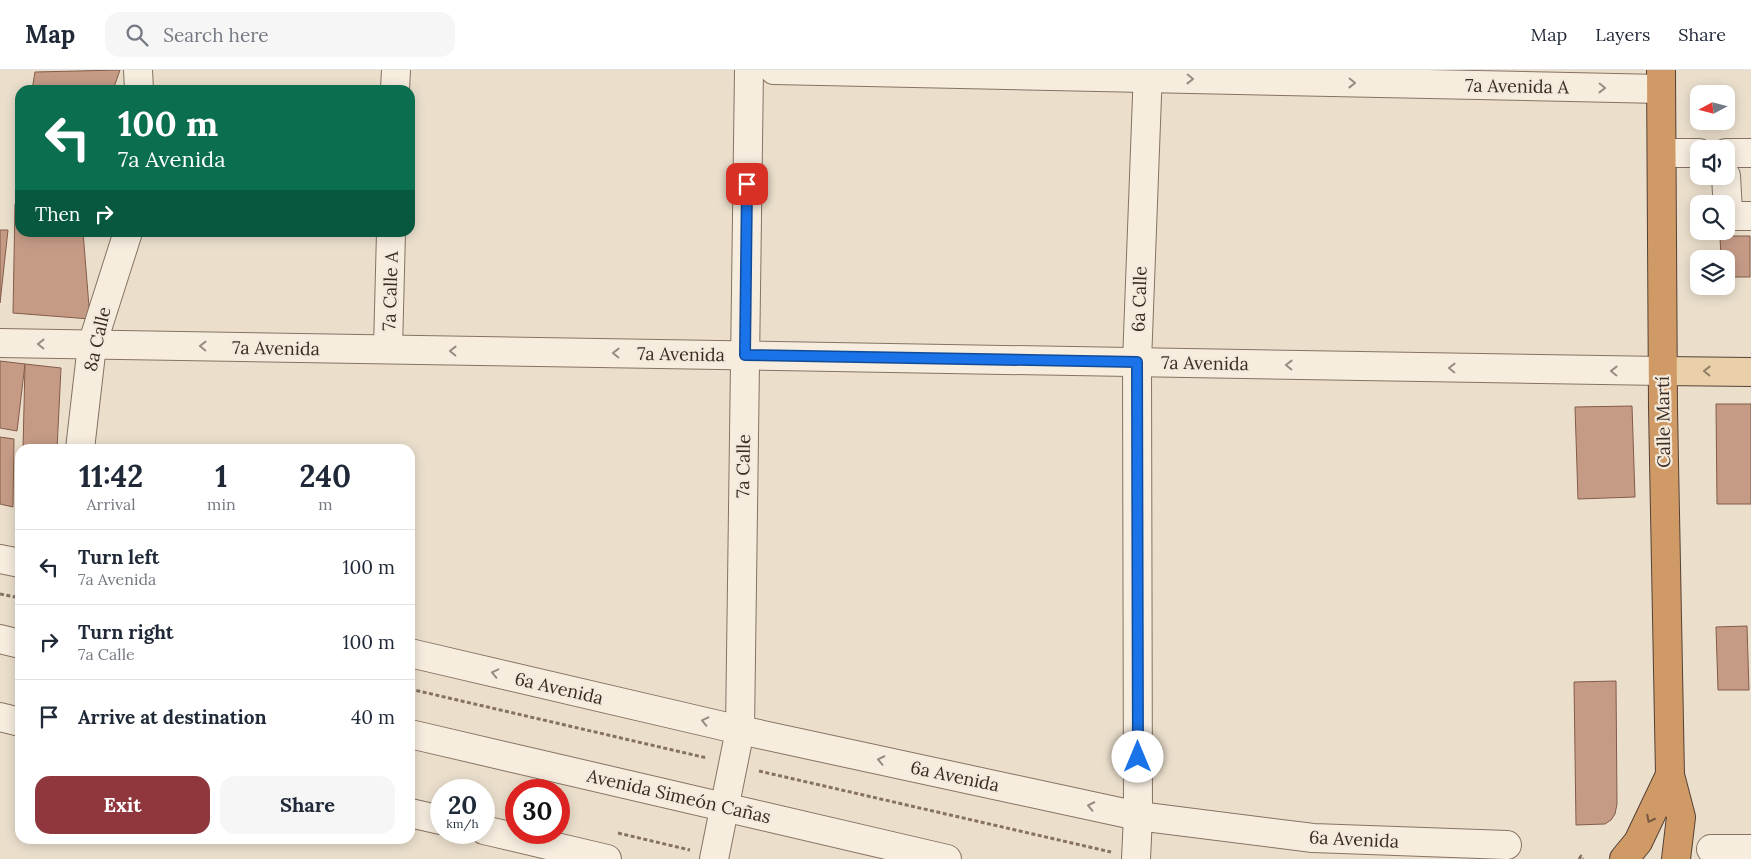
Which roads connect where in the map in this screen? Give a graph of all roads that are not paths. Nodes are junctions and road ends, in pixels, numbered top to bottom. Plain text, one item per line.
1 (138, 70) edge
2 (396, 70) edge
3 (749, 70) edge
4 (774, 70) edge
5 (1028, 73) edge
6 (1148, 74) edge
7 (1661, 80) edge
8 (138, 85) edge
9 (395, 85) edge
10 (1662, 153) junction
11 (1690, 153) edge
12 (1735, 153) edge
13 (1751, 153) edge
14 (1727, 185) edge
15 (1751, 216) edge
16 (126, 237) edge
17 (391, 237) edge
18 (0, 343) edge
19 (92, 344) junction
20 (388, 349) junction
21 (745, 355) junction
22 (1137, 362) junction
23 (1663, 371) junction
24 (1751, 372) edge
25 (81, 444) edge
26 (0, 559) edge
27 (15, 562) edge
28 (0, 639) edge
29 (15, 643) edge
30 (415, 654) edge
31 (0, 717) edge
32 (15, 721) edge
33 (740, 730) junction
34 (415, 735) edge
35 (1670, 775) junction
36 (725, 806) junction
37 (415, 814) edge
38 (1138, 816) junction
39 (430, 818) edge
40 (495, 833) edge
41 (1507, 846) dead end
42 (1711, 849) dead end
43 (1751, 849) edge
44 (715, 857) edge
45 (1136, 857) edge
46 (607, 859) edge
47 (947, 859) edge
48 (1624, 859) edge
49 (1676, 859) edge

1 - 8 street
2 - 9 street
3 - 21 street, 7a Calle
4 - 5 street, 7a Avenida A
5 - 6 street, 7a Avenida A
6 -> 7 street, 7a Avenida A
6 - 22 street, 6a Calle
7 - 10 highway, Calle Martí
10 - 11 street
10 - 23 highway, Calle Martí
12 - 13 street
14 - 15 street
16 - 19 street, 8a Calle
17 - 20 street, 7a Calle A
19 -> 18 street, 7a Avenida
20 -> 19 street, 7a Avenida
19 - 25 street, 8a Calle
21 -> 20 street, 7a Avenida
21 - 22 street, 7a Avenida
21 - 33 street, 7a Calle
23 -> 22 street, 7a Avenida
22 - 38 street, 6a Calle
24 -> 23 main road, 7a Avenida
23 - 35 highway, Calle Martí
26 - 27 street
28 - 29 street
33 -> 30 street, 6a Avenida
31 - 32 street
33 - 36 street, 7a Calle
38 -> 33 street, 6a Avenida
34 - 36 street, Avenida Simeón Cañas
35 -> 48 highway, Calle Martí
35 - 49 highway, Calle Martí
36 - 44 street, 7a Calle
36 - 47 street, Avenida Simeón Cañas
37 - 39 street
38 - 41 street, 6a Avenida
38 - 45 street, 6a Calle
40 - 46 street
42 - 43 street

